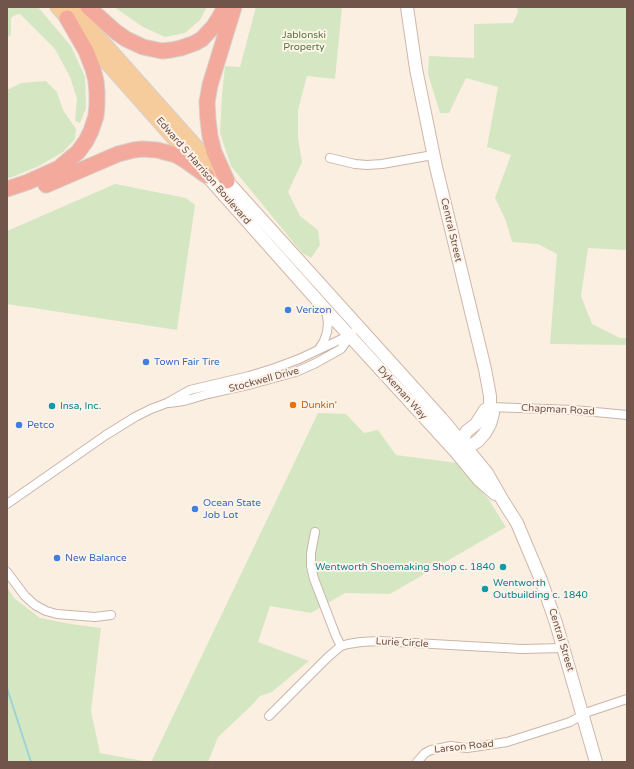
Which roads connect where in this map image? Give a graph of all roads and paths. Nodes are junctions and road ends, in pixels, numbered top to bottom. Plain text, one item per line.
1 (88, 7) edge
2 (225, 7) edge
3 (234, 7) edge
4 (407, 7) edge
5 (65, 11) edge
6 (433, 155) junction
7 (330, 158) dead end
8 (207, 176) junction
9 (227, 181) junction
10 (7, 189) edge
11 (7, 198) edge
12 (326, 310) junction
13 (359, 327) junction
14 (350, 335) junction
15 (319, 349) junction
16 (167, 403) junction
17 (490, 407) junction
18 (627, 415) edge
19 (459, 447) junction
20 (7, 504) edge
21 (315, 532) dead end
22 (7, 572) edge
23 (111, 615) dead end
24 (341, 646) junction
25 (563, 648) junction
26 (627, 699) edge
27 (583, 715) junction
28 (269, 716) dead end
29 (416, 762) edge
30 (596, 762) edge

1 - 2 highway
3 - 9 highway
4 - 6 main road, Central Street
5 - 8 main road, Edward S Harrison Boulevard
5 - 9 main road, Edward S Harrison Boulevard
5 - 10 highway
6 - 7 street
6 - 17 main road, Central Street
8 - 11 highway
8 - 12 main road, Edward S Harrison Boulevard
9 - 13 main road, Edward S Harrison Boulevard
12 - 14 main road, Edward S Harrison Boulevard
12 - 15 street
13 - 14 street, Stockwell Drive
13 - 19 main road, Dykeman Way
14 - 15 street, Stockwell Drive
14 - 16 street, Stockwell Drive
14 - 19 main road, Dykeman Way
15 - 16 street, Stockwell Drive
16 - 20 street, Stockwell Drive
17 - 18 street, Chapman Road
17 - 19 main road
19 - 25 main road, Central Street
21 - 24 street
22 - 23 street
24 - 25 street, Lurie Circle
24 - 28 street, Lurie Circle
25 - 27 main road, Central Street
26 - 27 street, Larson Road
27 - 29 street, Larson Road
27 - 30 main road, Central Street

